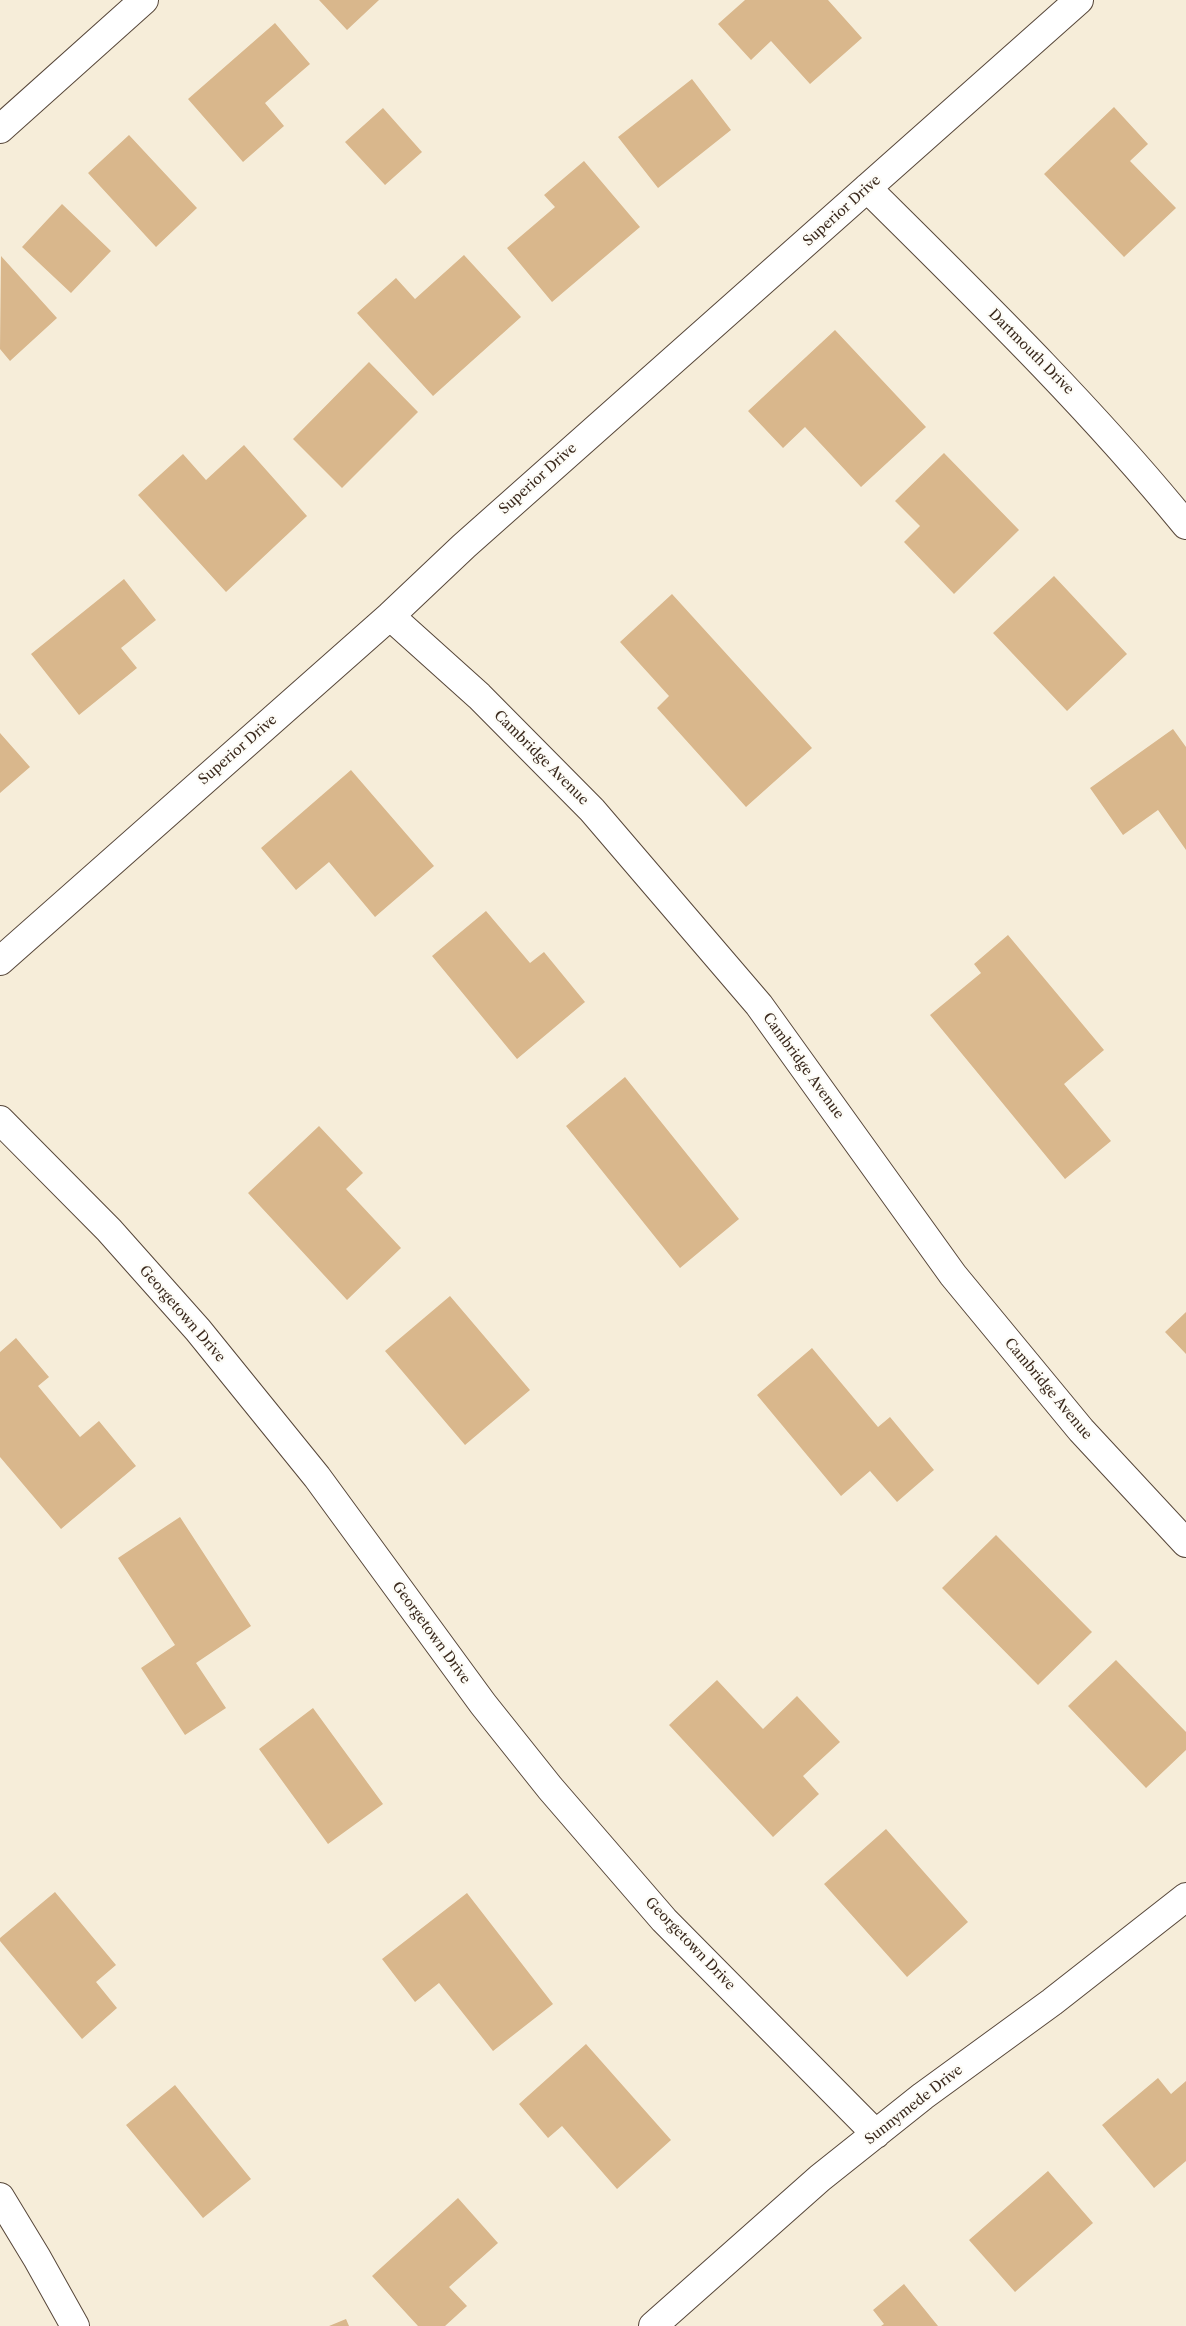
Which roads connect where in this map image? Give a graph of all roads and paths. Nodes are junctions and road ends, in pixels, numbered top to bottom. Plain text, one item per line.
1 (144, 0) edge
2 (1079, 0) edge
3 (0, 129) edge
4 (868, 188) junction
5 (1186, 525) edge
6 (390, 616) junction
7 (0, 961) edge
8 (0, 1120) edge
9 (1186, 1543) edge
10 (1186, 1897) edge
11 (876, 2134) junction
12 (0, 2197) edge
13 (75, 2326) edge
14 (653, 2326) edge

1 - 3 street
2 - 4 street, Superior Drive
4 - 5 street, Dartmouth Drive
4 - 6 street, Superior Drive
6 - 7 street, Superior Drive
6 - 9 street, Cambridge Avenue
8 - 11 street, Georgetown Drive
10 - 11 street, Sunnymede Drive
11 - 14 street, Sunnymede Drive
12 - 13 street

